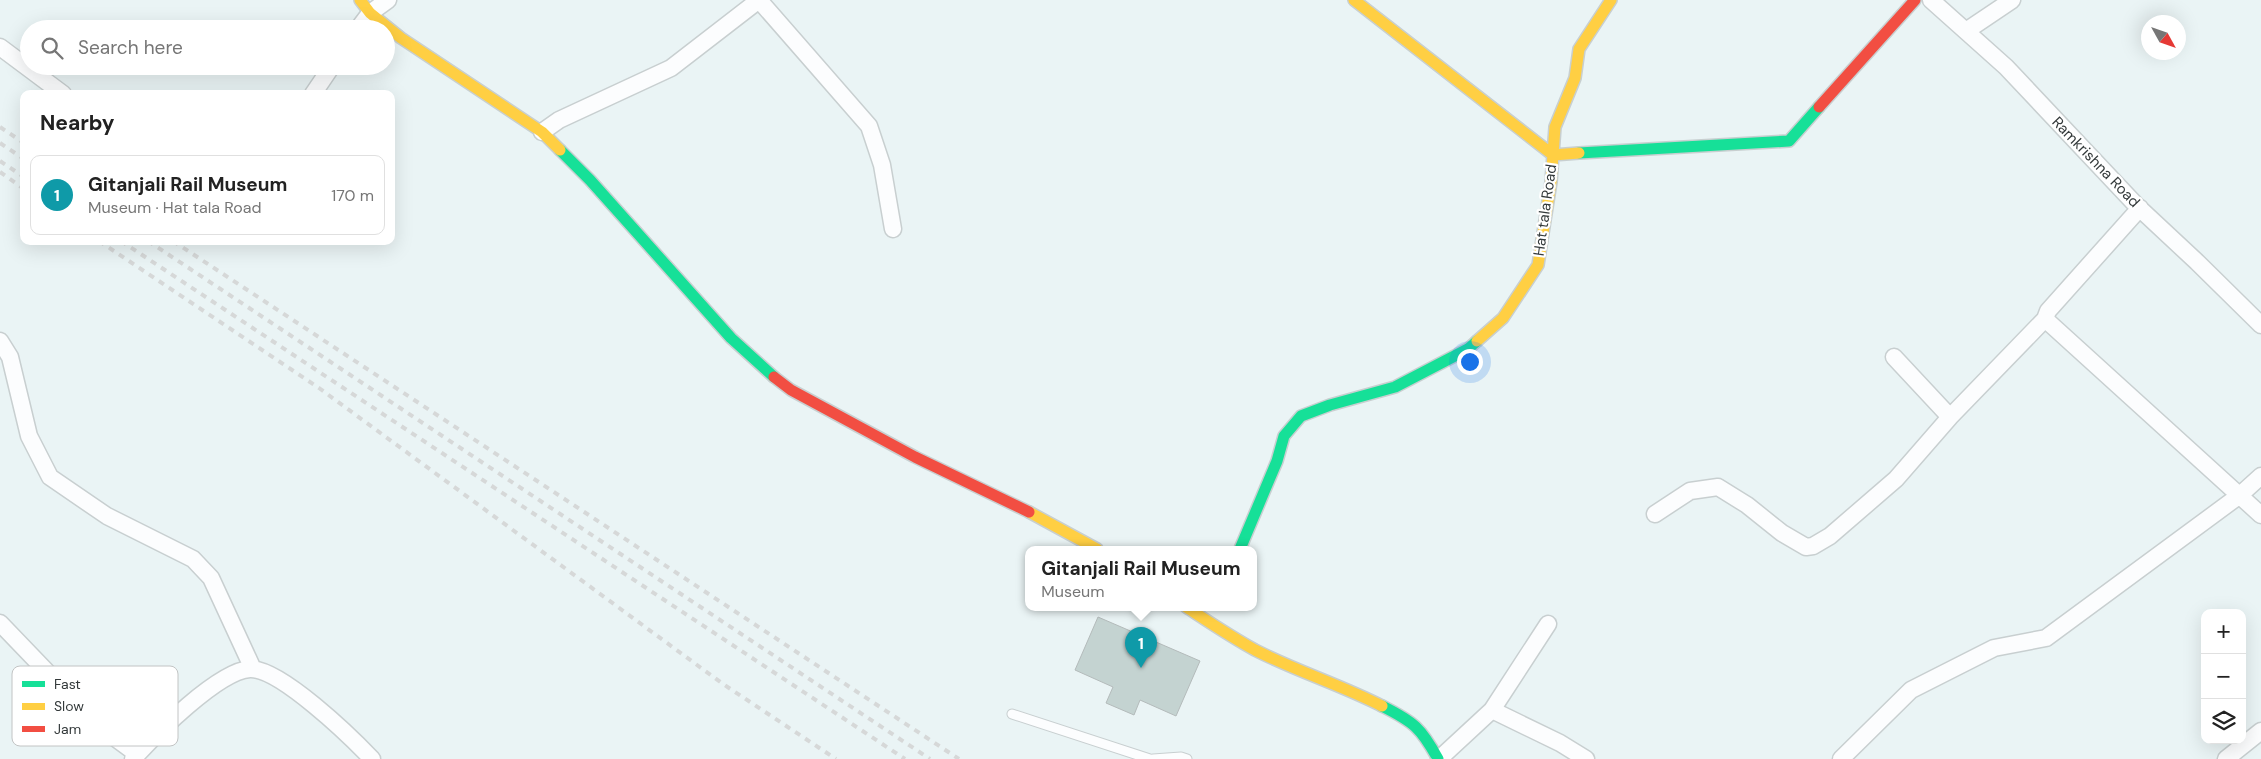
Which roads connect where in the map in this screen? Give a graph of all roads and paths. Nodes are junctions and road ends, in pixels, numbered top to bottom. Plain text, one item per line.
1 (360, 0) edge
2 (388, 0) edge
3 (759, 0) edge
4 (1354, 0) edge
5 (1611, 0) edge
6 (1915, 0) edge
7 (1931, 0) edge
8 (2012, 0) edge
9 (370, 14) junction
10 (365, 20) edge
11 (378, 20) edge
12 (1966, 31) junction
13 (395, 33) edge
14 (0, 47) edge
15 (20, 62) edge
16 (38, 75) edge
17 (326, 75) edge
18 (58, 90) edge
19 (315, 90) edge
20 (542, 132) junction
21 (1553, 155) junction
22 (2140, 208) junction
23 (892, 229) dead end
24 (2046, 319) junction
25 (2261, 325) edge
26 (0, 341) edge
27 (1894, 357) dead end
28 (1950, 417) junction
29 (2261, 476) edge
30 (2240, 495) junction
31 (1655, 514) dead end
32 (2261, 515) edge
33 (1092, 546) edge
34 (1241, 546) edge
35 (1197, 611) edge
36 (0, 623) edge
37 (1548, 624) dead end
38 (41, 666) edge
39 (253, 669) junction
40 (1492, 710) junction
41 (1012, 714) dead end
42 (178, 715) edge
43 (2261, 732) edge
44 (122, 746) edge
45 (145, 746) edge
46 (135, 757) edge
47 (372, 759) edge
48 (1152, 759) edge
49 (1188, 759) edge
50 (1439, 759) edge
51 (1586, 759) edge
52 (1841, 759) edge
53 (2226, 759) edge

1 - 9 main road
2 - 9 street
3 - 20 street
3 - 23 street
4 - 21 main road
5 - 21 main road, Hat tala Road
6 - 21 main road
7 - 12 street, Ramkrishna Road
8 - 12 street
9 - 10 street
9 - 11 main road
12 - 22 street, Ramkrishna Road
13 - 20 main road
14 - 15 street
16 - 18 street
17 - 19 street
20 - 33 main road
21 - 34 main road, Hat tala Road
22 - 24 street
22 - 25 street, Ramkrishna Road
24 - 28 street
24 - 30 street
26 - 39 street
27 - 28 street
28 - 31 street
29 - 30 street
30 - 32 street
30 - 52 street
35 - 50 main road
36 - 38 street
37 - 40 street
39 - 42 street
39 - 47 street
40 - 50 street
40 - 51 street
41 - 48 lane
43 - 53 street
44 - 46 street
45 - 46 street
48 - 49 lane

